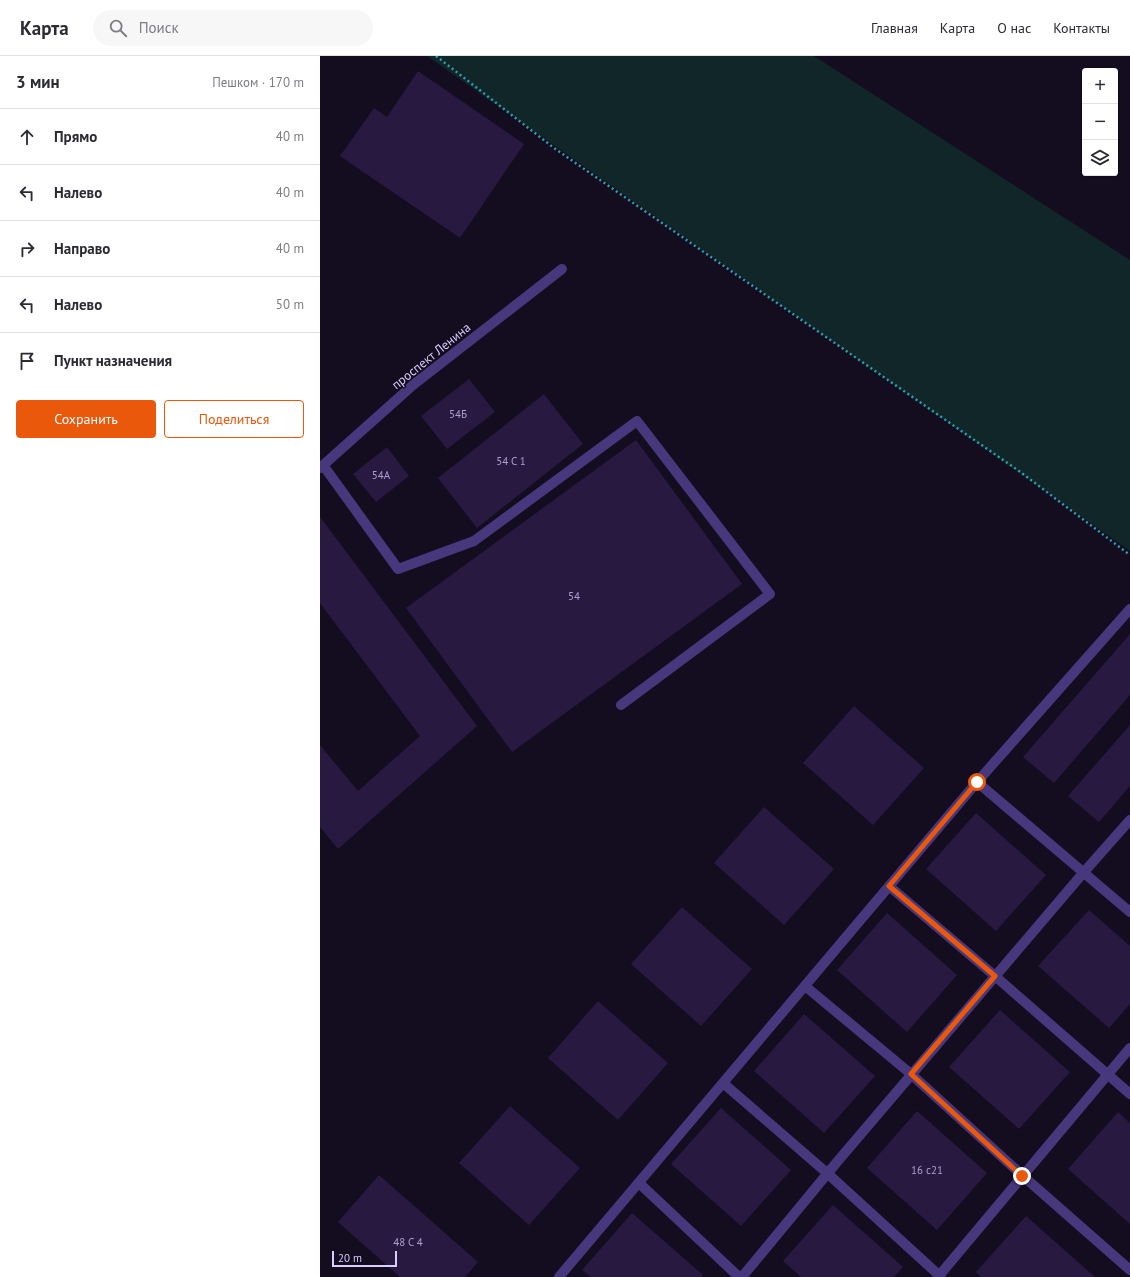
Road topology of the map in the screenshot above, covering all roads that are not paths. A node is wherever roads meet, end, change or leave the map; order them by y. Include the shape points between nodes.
1 (562, 269) dead end
2 (322, 466) edge
3 (1130, 609) edge
4 (621, 705) dead end
5 (977, 782) junction
6 (1130, 820) edge
7 (1084, 872) junction
8 (889, 886) junction
9 (1130, 912) edge
10 (995, 976) junction
11 (805, 986) junction
12 (1130, 1048) edge
13 (911, 1074) junction
14 (1108, 1075) junction
15 (723, 1083) junction
16 (1130, 1094) edge
17 (827, 1174) junction
18 (1022, 1176) junction
19 (639, 1183) junction
20 (1130, 1270) edge
21 (1130, 1273) edge
22 (939, 1276) edge
23 (559, 1277) edge
24 (740, 1277) edge
25 (1127, 1277) edge

1 - 2 street, проспект Ленина via 413,386
2 - 4 street via 398,569 474,541 637,421 770,594
3 - 5 street
5 - 7 street
5 - 8 street
6 - 7 street
7 - 9 street
7 - 10 street
8 - 10 street
8 - 11 street
10 - 13 street
10 - 14 street
11 - 13 street
11 - 15 street
12 - 14 street
13 - 17 street
13 - 18 street
14 - 16 street
14 - 18 street
15 - 17 street
15 - 19 street
17 - 22 street
17 - 24 street
18 - 20 street
18 - 22 street
19 - 23 street
19 - 24 street
21 - 25 street

